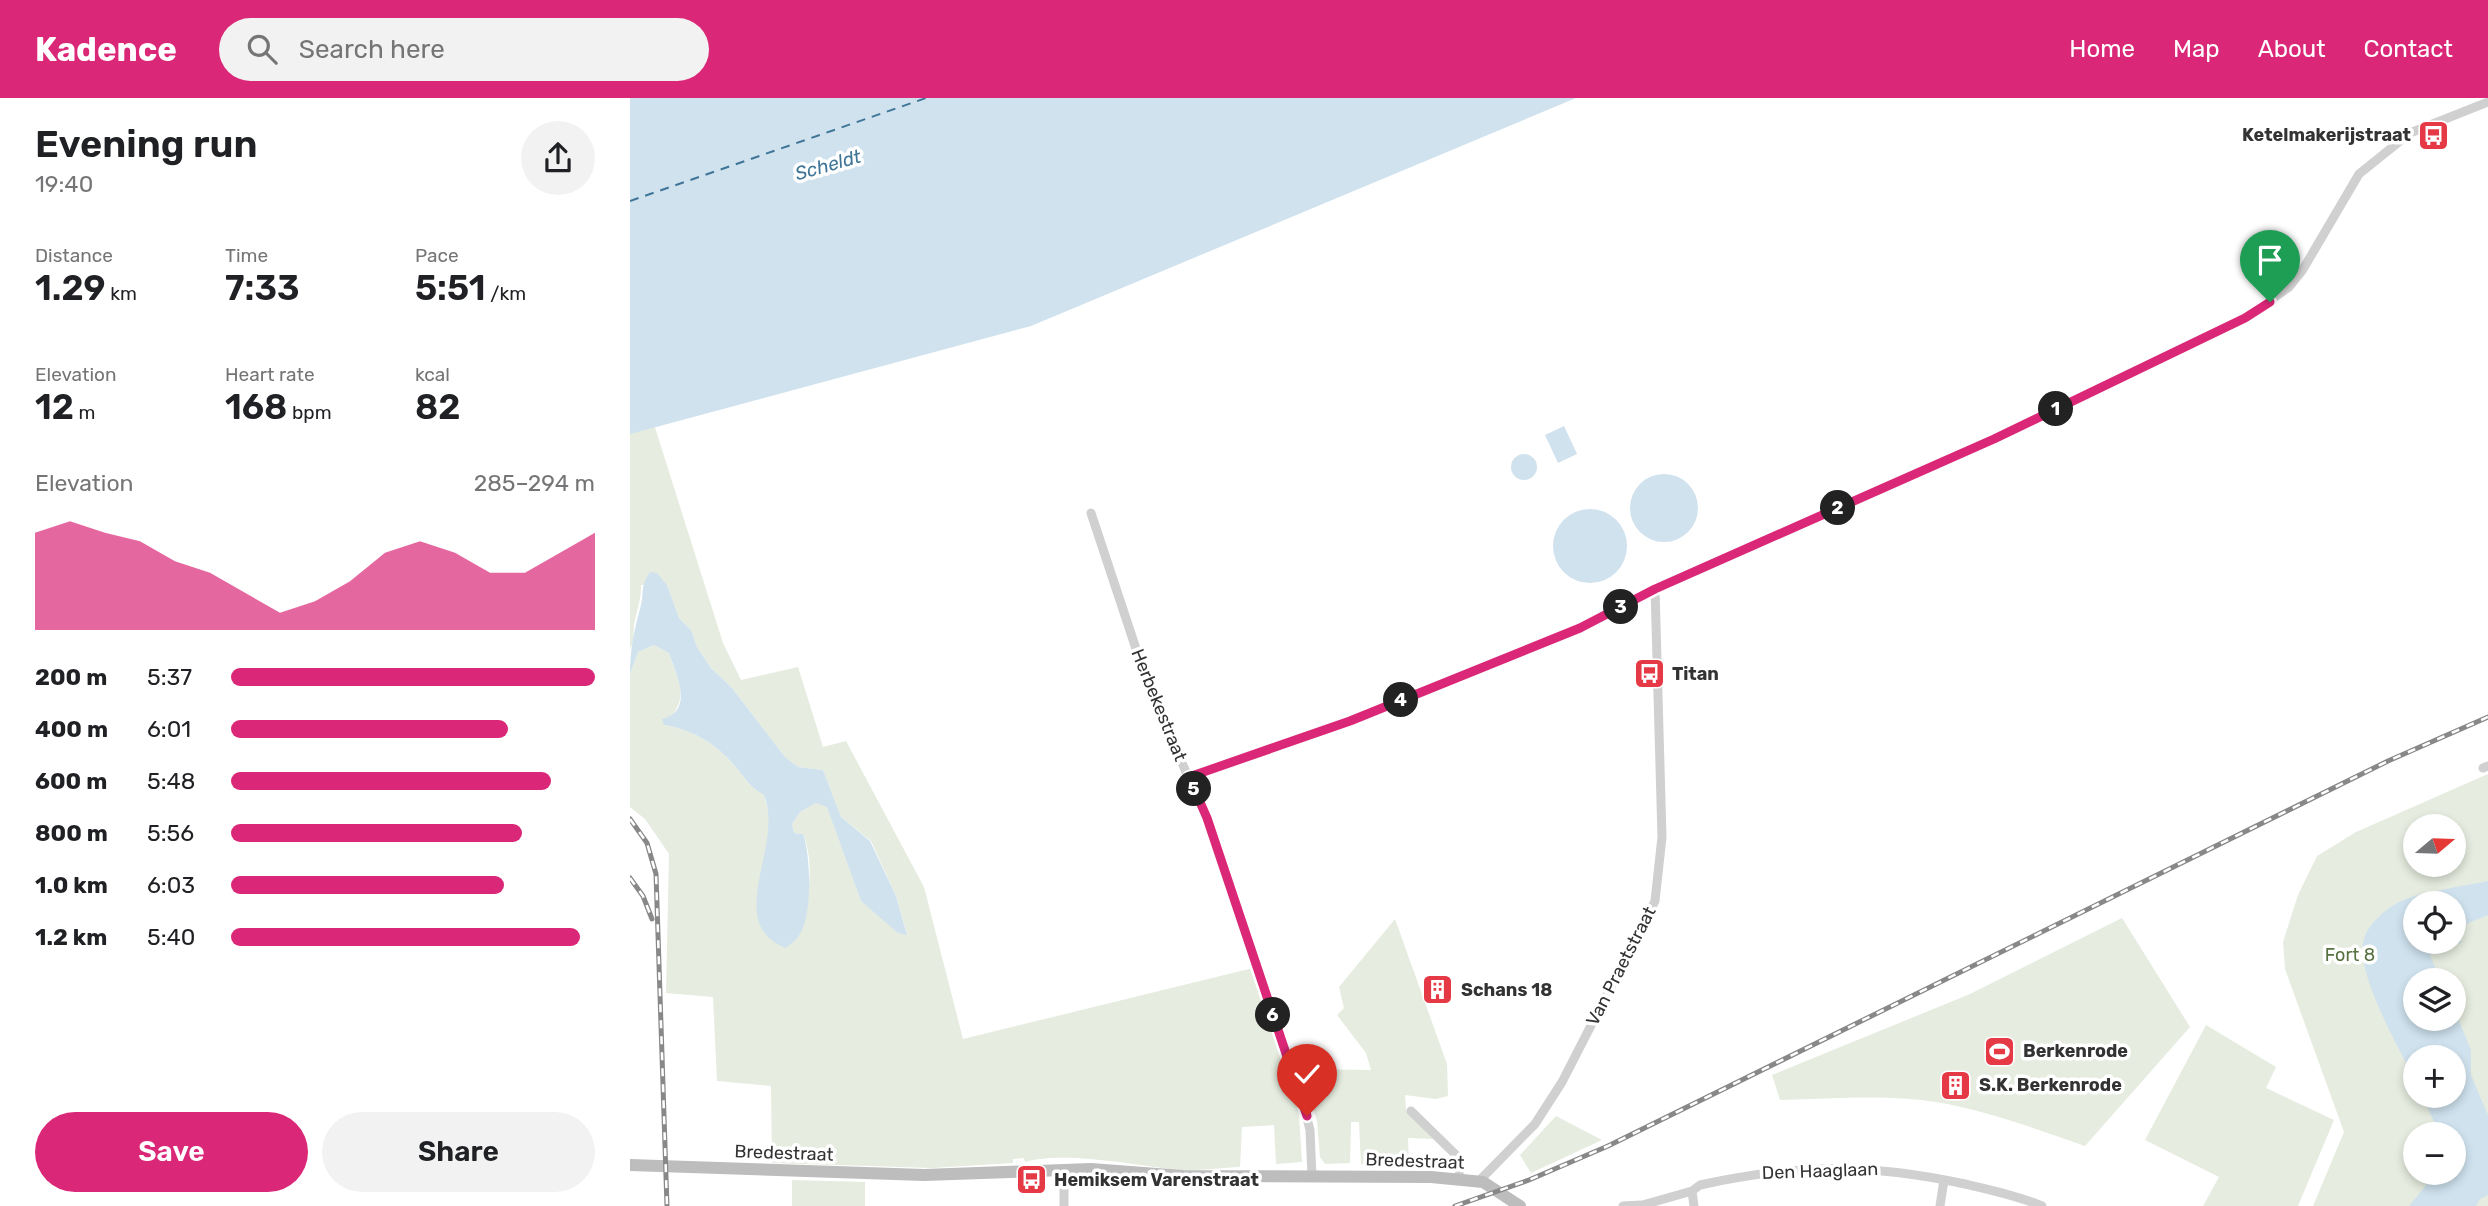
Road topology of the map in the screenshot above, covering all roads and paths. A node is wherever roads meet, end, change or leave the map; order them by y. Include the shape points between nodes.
1 (2488, 102) edge
2 (1091, 513) dead end
3 (1655, 589) junction
4 (1189, 777) junction
5 (1411, 1111) dead end
6 (630, 1165) edge
7 (936, 1175) junction
8 (1183, 1176) junction
9 (1064, 1177) junction
10 (1312, 1177) junction
11 (1459, 1178) junction
12 (1944, 1180) junction
13 (1479, 1181) junction
14 (1692, 1191) junction
15 (1640, 1205) edge
16 (1065, 1206) edge
17 (1520, 1206) edge
18 (1623, 1206) edge
19 (1694, 1206) edge
20 (1940, 1206) edge
21 (2042, 1206) edge

1 - 3 street via 2410,134 2377,158 2346,192 2289,287 2245,318 1994,439
2 - 4 street, Herbekestraat via 1152,696
3 - 4 street via 1580,628 1454,680
3 - 13 street, Van Praetstraat via 1662,837 1655,901 1562,1082 1535,1124
4 - 10 street, Herbekestraat via 1207,818 1307,1116
5 - 11 street via 1460,1160
6 - 7 main road, Bredestraat
7 - 8 main road, Bredestraat via 1091,1169
7 - 9 main road, Bredestraat
8 - 9 main road, Bredestraat
8 - 10 main road, Bredestraat
9 - 16 street
10 - 11 main road, Bredestraat
11 - 13 main road, Bredestraat
12 - 14 street, Den Haaglaan via 1890,1170 1834,1167 1762,1171 1700,1185
12 - 20 street
12 - 21 street, Den Haaglaan
13 - 17 main road
14 - 15 street, Den Haaglaan
14 - 19 street
15 - 18 street, Den Haaglaan

